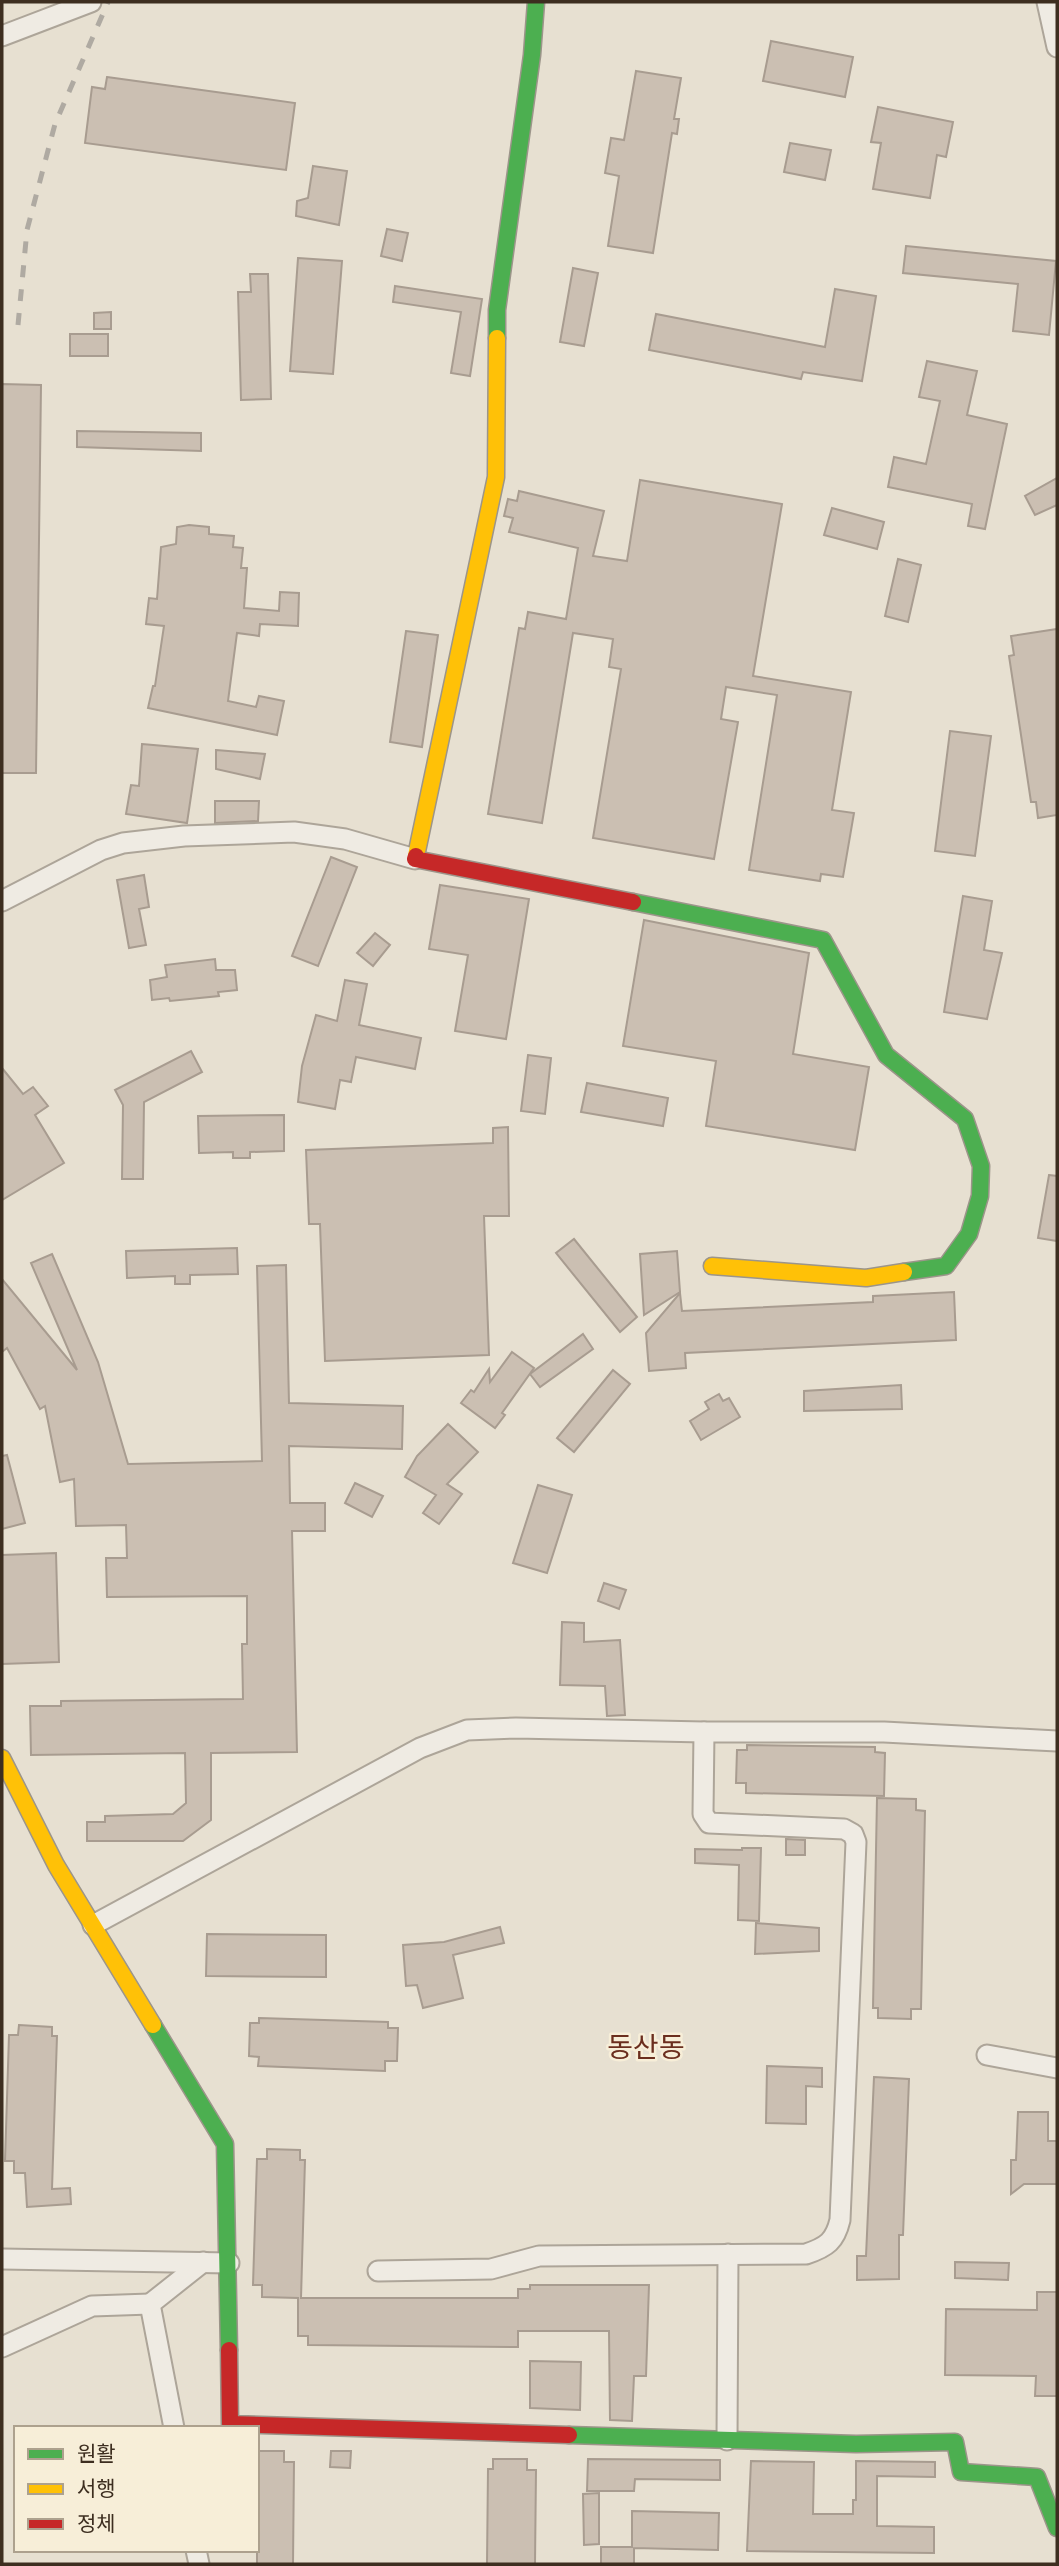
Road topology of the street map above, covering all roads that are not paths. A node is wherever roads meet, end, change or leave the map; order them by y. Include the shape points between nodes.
1 (91, 2) edge
2 (536, 2) edge
3 (1047, 2) edge
4 (58, 9) edge
5 (2, 36) edge
6 (1057, 47) edge
7 (415, 859) junction
8 (2, 901) edge
9 (712, 1266) dead end
10 (704, 1732) junction
11 (1057, 1741) edge
12 (2, 1758) edge
13 (93, 1925) junction
14 (987, 2055) dead end
15 (1057, 2068) edge
16 (728, 2255) junction
17 (2, 2259) edge
18 (203, 2262) junction
19 (229, 2263) junction
20 (378, 2271) dead end
21 (150, 2304) junction
22 (2, 2347) edge
23 (174, 2426) edge
24 (230, 2426) edge
25 (259, 2427) edge
26 (727, 2440) junction
27 (1057, 2528) edge

1 - 4 street
2 - 7 street via 497,310 496,477
3 - 6 street
4 - 5 street
7 - 8 street via 345,839 294,832 184,836 100,850
7 - 9 street via 823,940 886,1055 965,1119 981,1166 979,1196 969,1234 946,1266 866,1278
10 - 11 street via 884,1732
10 - 13 street via 467,1730 420,1748
10 - 16 street via 703,1814 709,1823 844,1829 856,1842 836,2236 825,2248 806,2255
12 - 13 street via 56,1865
13 - 19 street via 225,2144
14 - 15 street
16 - 20 street via 538,2256 491,2269
16 - 26 street
17 - 18 street
18 - 19 street
18 - 21 street
19 - 24 street
21 - 22 street via 92,2306
21 - 23 street
25 - 26 street
26 - 27 street via 955,2442 961,2472 1037,2477

